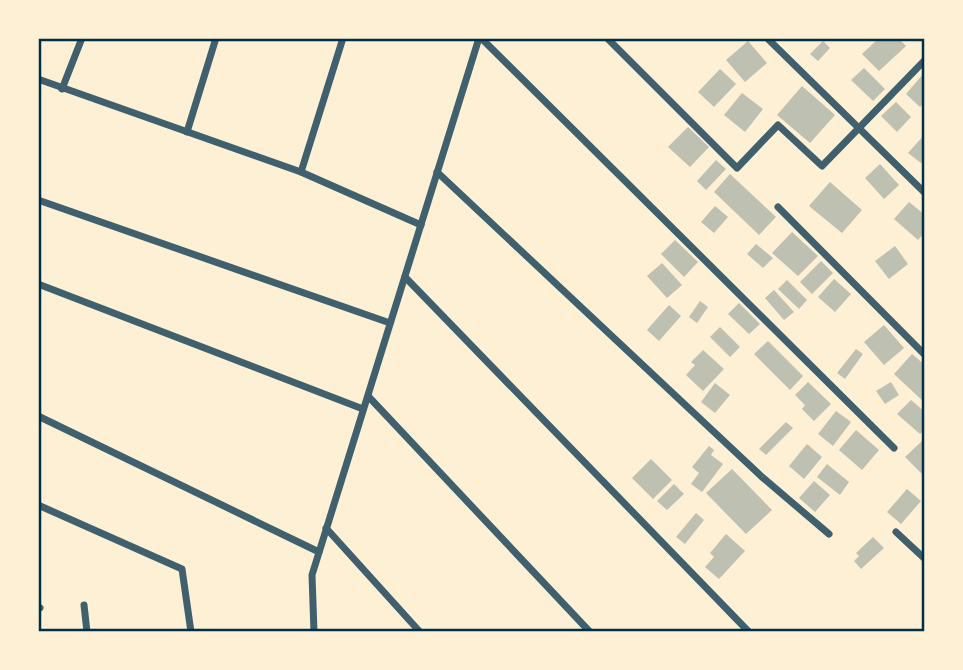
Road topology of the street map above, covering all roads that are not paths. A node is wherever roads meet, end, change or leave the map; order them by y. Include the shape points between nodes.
1 (82, 38) edge
2 (216, 38) edge
3 (343, 38) edge
4 (480, 38) edge
5 (607, 38) edge
6 (767, 38) edge
7 (925, 60) edge
8 (38, 79) edge
9 (62, 89) junction
10 (858, 127) junction
11 (187, 132) junction
12 (301, 172) junction
13 (437, 172) junction
14 (925, 193) edge
15 (38, 200) edge
16 (778, 207) dead end
17 (421, 225) junction
18 (405, 277) junction
19 (38, 284) edge
20 (390, 323) junction
21 (925, 355) edge
22 (368, 396) junction
23 (363, 409) junction
24 (38, 416) edge
25 (894, 449) dead end
26 (38, 505) edge
27 (326, 527) junction
28 (897, 532) dead end
29 (829, 534) dead end
30 (319, 552) junction
31 (925, 559) edge
32 (85, 605) dead end
33 (87, 632) edge
34 (191, 632) edge
35 (314, 632) edge
36 (420, 632) edge
37 (590, 632) edge
38 (749, 632) edge

1 - 9 street
2 - 11 street
3 - 12 street
4 - 13 street
4 - 25 street
5 - 10 street via 737,168 778,125 822,166
6 - 10 street
7 - 10 street
8 - 9 street
9 - 11 street
10 - 14 street
11 - 12 street
12 - 17 street
13 - 17 street
13 - 29 street via 762,477
15 - 20 street
16 - 21 street
17 - 18 street
18 - 20 street
18 - 38 street
19 - 23 street
20 - 22 street
22 - 23 street
22 - 37 street
23 - 27 street
24 - 30 street
26 - 34 street via 182,569
27 - 30 street
27 - 36 street
28 - 31 street
30 - 35 street via 312,575
32 - 33 street

